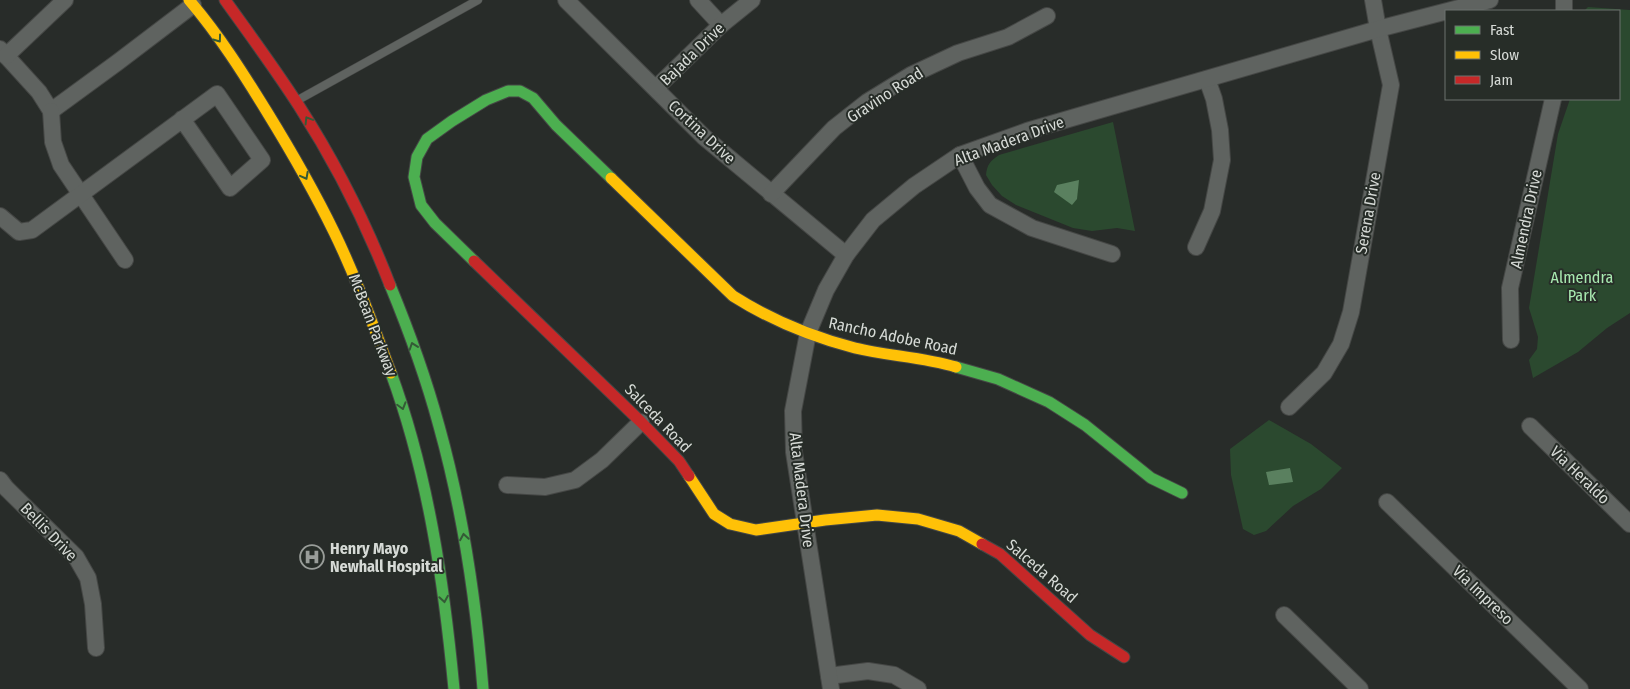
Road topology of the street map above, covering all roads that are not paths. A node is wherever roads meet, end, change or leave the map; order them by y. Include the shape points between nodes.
1 (65, 0) edge
2 (225, 0) edge
3 (478, 0) edge
4 (566, 0) edge
5 (698, 0) edge
6 (752, 0) edge
7 (1373, 0) edge
8 (1490, 0) edge
9 (191, 2) edge
10 (1451, 10) edge
11 (1445, 12) edge
12 (1047, 16) dead end
13 (721, 25) junction
14 (1378, 29) junction
15 (3, 52) edge
16 (1208, 79) junction
17 (656, 88) junction
18 (1553, 100) edge
19 (297, 101) junction
20 (51, 111) junction
21 (182, 119) junction
22 (452, 121) joint
23 (960, 155) junction
24 (80, 194) junction
25 (771, 194) junction
26 (0, 216) edge
27 (1196, 247) dead end
28 (1112, 254) dead end
29 (846, 255) junction
30 (125, 260) dead end
31 (808, 333) junction
32 (1511, 340) dead end
33 (1289, 407) dead end
34 (641, 422) junction
35 (1530, 426) dead end
36 (0, 480) edge
37 (507, 485) dead end
38 (1182, 493) dead end
39 (1386, 502) dead end
40 (805, 523) junction
41 (1630, 524) edge
42 (1284, 615) dead end
43 (96, 648) dead end
44 (1124, 657) dead end
45 (830, 683) edge
46 (454, 689) edge
47 (483, 689) edge
48 (918, 689) edge
49 (1360, 689) edge
50 (1580, 689) edge

1 - 15 street
2 - 19 street, McBean Parkway
3 - 19 lane
4 - 17 street, Cortina Drive
5 - 13 street
6 - 13 street, Bajada Drive
7 - 14 street, Serena Drive
8 - 10 street, Alta Madera Drive
9 - 20 street
9 -> 46 street, McBean Parkway via 232,58 300,167 336,236 378,336 396,386 426,499 445,605
11 - 14 street, Alta Madera Drive
12 - 25 street, Gravino Road via 1008,37 958,53 911,75 867,102 834,128
13 - 17 street, Bajada Drive
14 - 16 street, Alta Madera Drive
14 - 33 street, Serena Drive via 1392,85 1351,312 1341,344 1324,374
15 - 20 street
16 - 23 street, Alta Madera Drive via 1027,131
16 - 27 street via 1220,130 1222,160 1212,211
17 - 25 street, Cortina Drive via 704,136
18 - 32 street, Almendra Drive via 1510,288
47 -> 19 street, McBean Parkway via 479,637 462,525 431,399 379,258 352,200
20 - 24 street via 53,142 61,165
21 - 21 street via 217,94 262,160 230,188
21 - 24 street
22 - 31 street, Rancho Adobe Road via 508,91 520,91 533,98 556,125 733,296 753,309
22 - 34 street, Salceda Road via 427,139 417,157 414,177 421,205 435,223
23 - 28 street via 990,205 1032,228
23 - 29 street, Alta Madera Drive via 914,186 873,220
24 - 26 street via 32,230 19,232
24 - 30 street
25 - 29 street, Cortina Drive
29 - 31 street, Alta Madera Drive via 826,290
31 - 38 street, Rancho Adobe Road via 856,348 934,360 998,379 1049,402 1085,425 1152,478
31 - 40 street, Alta Madera Drive via 793,411 794,452
34 - 37 street via 602,460 575,480 545,488
34 - 40 street, Salceda Road via 679,461 714,514 730,524 756,530
35 - 41 street, Via Heraldo
36 - 43 street, Bellis Drive via 76,557 88,578
39 - 50 street, Via Impreso
40 - 44 street, Salceda Road via 877,515 918,520 960,531 1000,554 1090,636
40 - 45 street, Alta Madera Drive
42 - 49 street
45 - 48 street via 868,672 894,675

